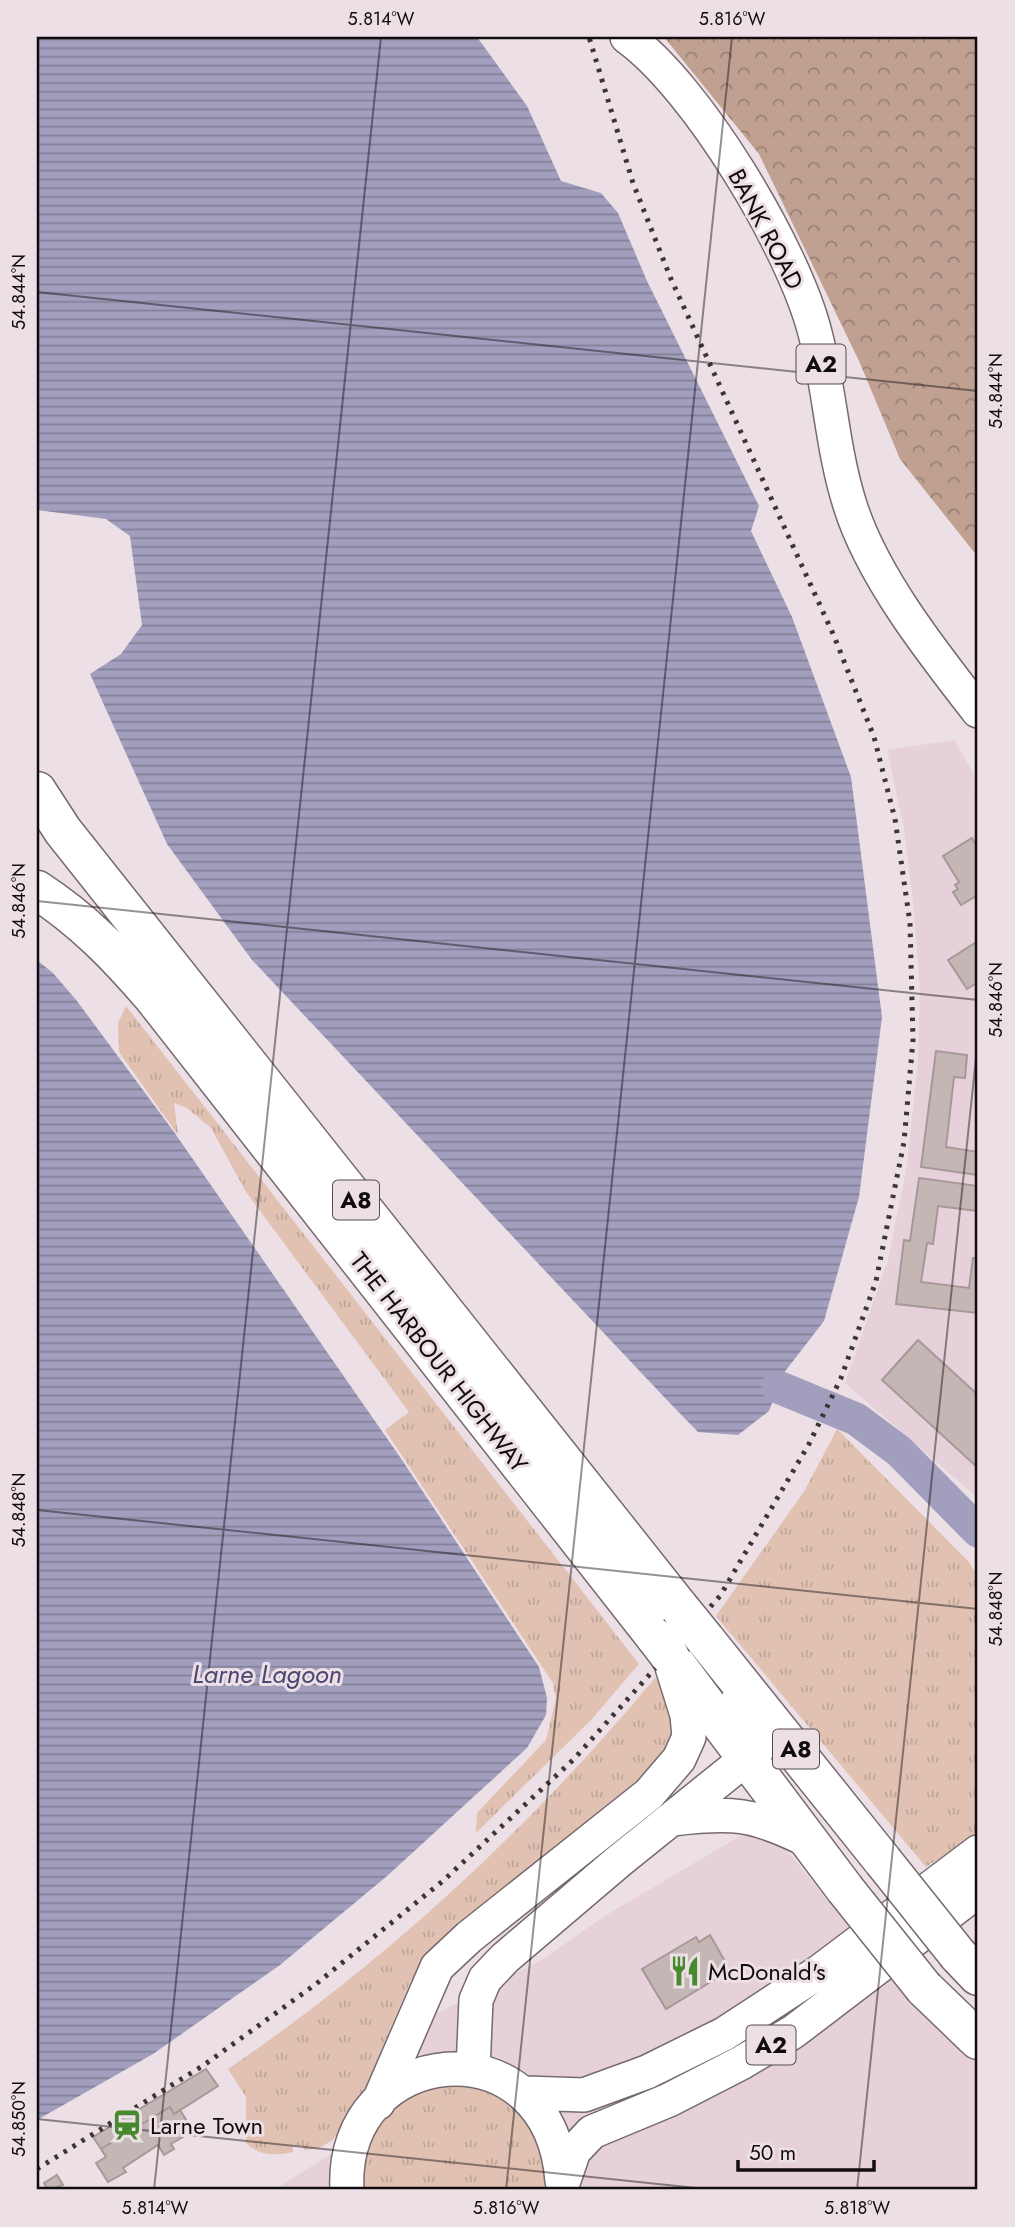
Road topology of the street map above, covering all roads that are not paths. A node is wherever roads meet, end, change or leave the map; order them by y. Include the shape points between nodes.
1 (627, 37) edge
2 (978, 711) edge
3 (37, 792) edge
4 (37, 890) edge
5 (679, 1634) junction
6 (749, 1758) junction
7 (672, 1819) junction
8 (807, 1840) junction
9 (978, 1852) edge
10 (978, 1891) edge
11 (968, 1965) edge
12 (978, 2040) edge
13 (472, 2070) junction
14 (525, 2093) junction
15 (378, 2103) junction
16 (562, 2187) edge
17 (347, 2190) edge

1 - 2 main road, BANK ROAD / A2 via 673,78 698,113 794,271 815,332 844,481 863,539 936,657
3 - 5 highway, A8 via 610,1520
4 - 5 highway, THE HARBOUR HIGHWAY / A8 via 106,942
5 - 6 highway, A8
5 - 11 highway, A8, bridge via 883,1861
5 - 15 main road via 689,1737 679,1759 649,1794 437,1967
6 - 7 main road
6 - 8 highway, A8
7 - 8 main road via 740,1815 769,1821
7 - 13 main road via 485,1979 476,2000
8 - 12 highway, A8, bridge via 924,1988
9 - 14 main road, A2 via 819,1972 724,2034 647,2072 584,2095
10 - 16 main road, A2 via 793,2032 669,2099 592,2132 574,2151
13 - 14 main road, A2
13 - 15 main road, A2 via 421,2073
14 - 16 main road, A2 via 551,2128 560,2154
15 - 17 main road, A2 via 361,2120 351,2143

